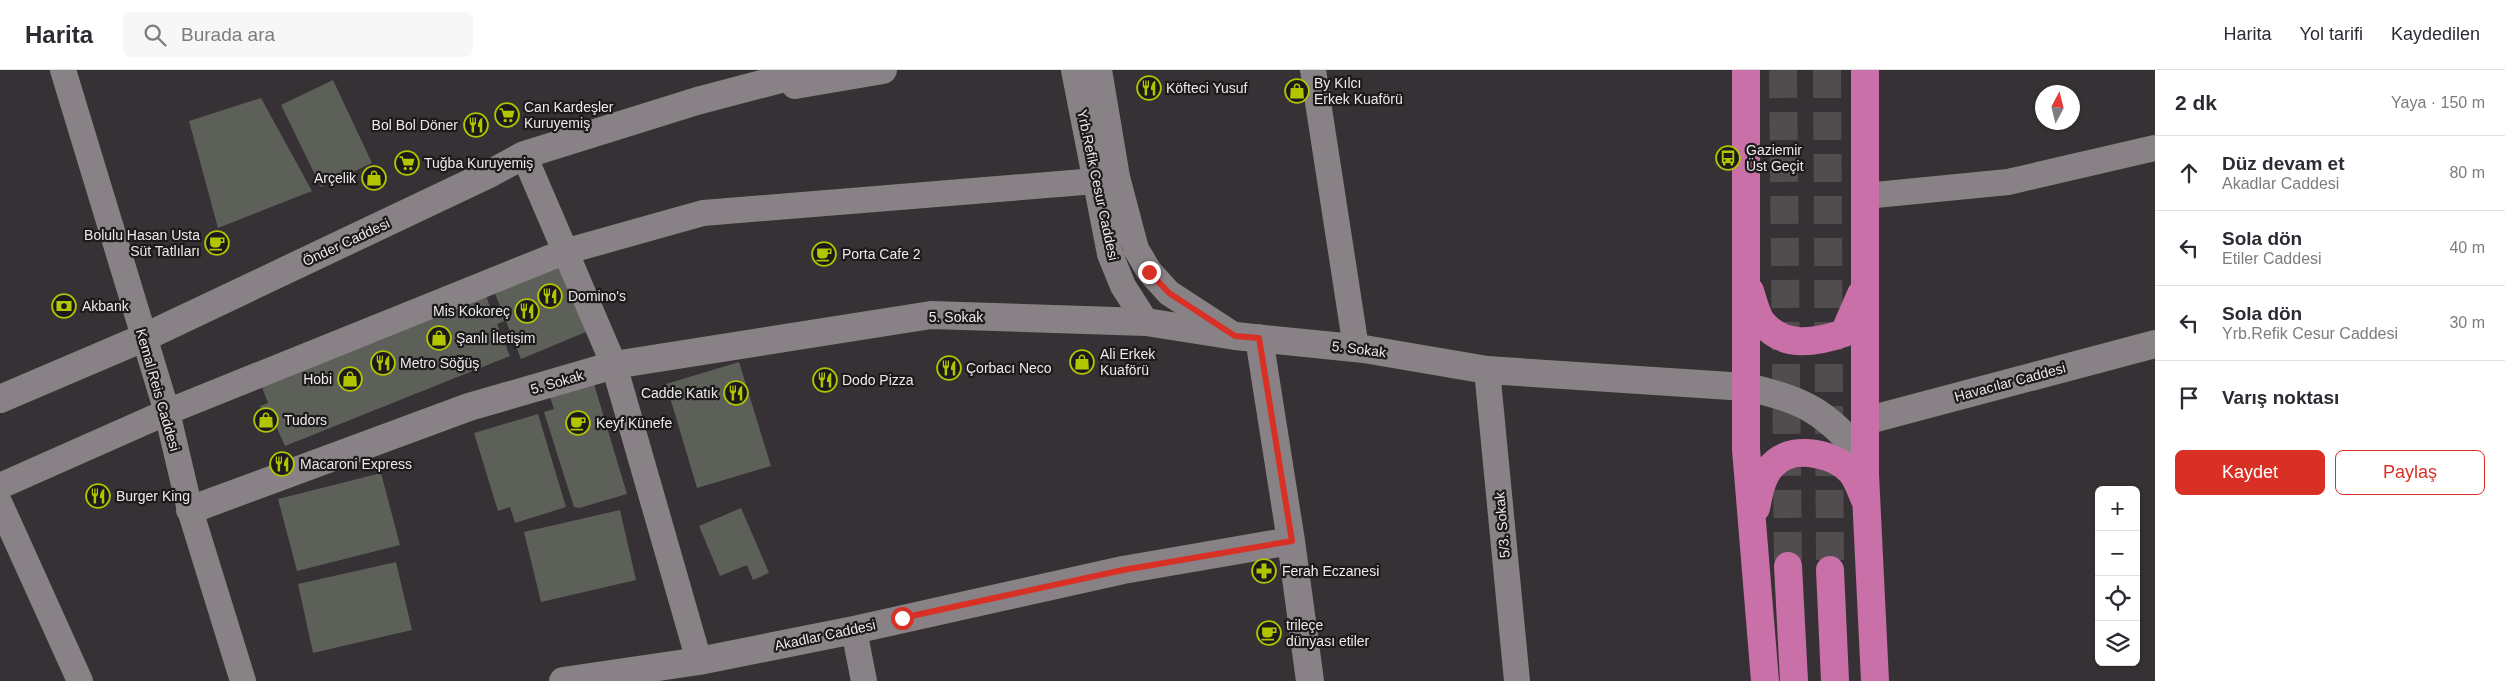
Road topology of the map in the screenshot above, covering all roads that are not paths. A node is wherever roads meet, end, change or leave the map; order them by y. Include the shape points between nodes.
1 (63, 70) edge
2 (814, 70) edge
3 (882, 70) edge
4 (1074, 70) edge
5 (1099, 70) edge
6 (1313, 70) edge
7 (1746, 70) edge
8 (1864, 70) edge
9 (697, 101) junction
10 (2155, 148) edge
11 (524, 155) junction
12 (1096, 182) junction
13 (1865, 196) junction
14 (564, 252) junction
15 (1746, 281) junction
16 (1865, 286) junction
17 (1146, 322) junction
18 (1247, 337) junction
19 (143, 338) junction
20 (2155, 344) edge
21 (1356, 348) junction
22 (614, 365) junction
23 (1487, 370) junction
24 (1746, 387) junction
25 (0, 399) edge
26 (167, 412) junction
27 (1865, 421) junction
28 (1865, 458) junction
29 (0, 486) edge
30 (1866, 503) junction
31 (0, 504) edge
32 (190, 510) junction
33 (1753, 526) junction
34 (1292, 541) junction
35 (1788, 566) tunnel mouth
36 (1830, 570) tunnel mouth
37 (854, 630) junction
38 (699, 661) junction
39 (80, 681) edge
40 (243, 681) edge
41 (563, 681) edge
42 (864, 681) edge
43 (1310, 681) edge
44 (1517, 681) edge
45 (1765, 681) edge
46 (1794, 681) edge
47 (1835, 681) edge
48 (1875, 681) edge

1 - 19 street, Kemal Reis Caddesi
2 - 9 street, Önder Caddesi
3 - 9 street, Önder Caddesi
4 - 12 street, Yrb.Refik Cesur Caddesi
5 - 18 street, Yrb.Refik Cesur Caddesi via 1117,177 1136,249 1149,272 1169,293
6 - 21 street
7 - 15 highway
8 - 13 highway
9 - 11 street, Önder Caddesi
10 - 13 street via 2008,182
11 - 14 street
11 - 19 street, Önder Caddesi
12 - 14 street via 704,212
12 - 17 street, Yrb.Refik Cesur Caddesi via 1110,254 1123,286
13 - 16 highway
14 - 22 street
14 - 26 street
15 - 16 highway via 1761,320 1778,335 1797,342 1818,342 1844,333
15 - 24 highway
16 - 27 highway
17 - 18 street, 5. Sokak
17 - 22 street, 5. Sokak via 931,316
18 - 21 street, 5. Sokak
18 - 34 street
19 - 25 street, Önder Caddesi
19 - 26 street, Kemal Reis Caddesi
20 - 27 street, Havacılar Caddesi
21 - 23 street, 5. Sokak
22 - 32 street, 5. Sokak via 469,407
22 - 38 street
23 - 24 street, 5. Sokak
23 - 44 street, 5/3. Sokak
24 - 28 street, 5. Sokak via 1774,393 1819,412 1843,432
24 - 33 highway via 1746,449
26 - 29 street
26 - 32 street, Kemal Reis Caddesi
27 - 28 highway
28 - 30 highway
30 - 33 highway via 1852,473 1839,460 1796,454 1776,462 1760,484
30 - 48 highway
31 - 39 street
32 - 40 street, Kemal Reis Caddesi
33 - 45 highway
34 - 37 street, Akadlar Caddesi via 1123,570
34 - 43 street
35 - 46 highway
36 - 47 highway
37 - 38 street, Akadlar Caddesi
37 - 42 street
38 - 41 street, Akadlar Caddesi

